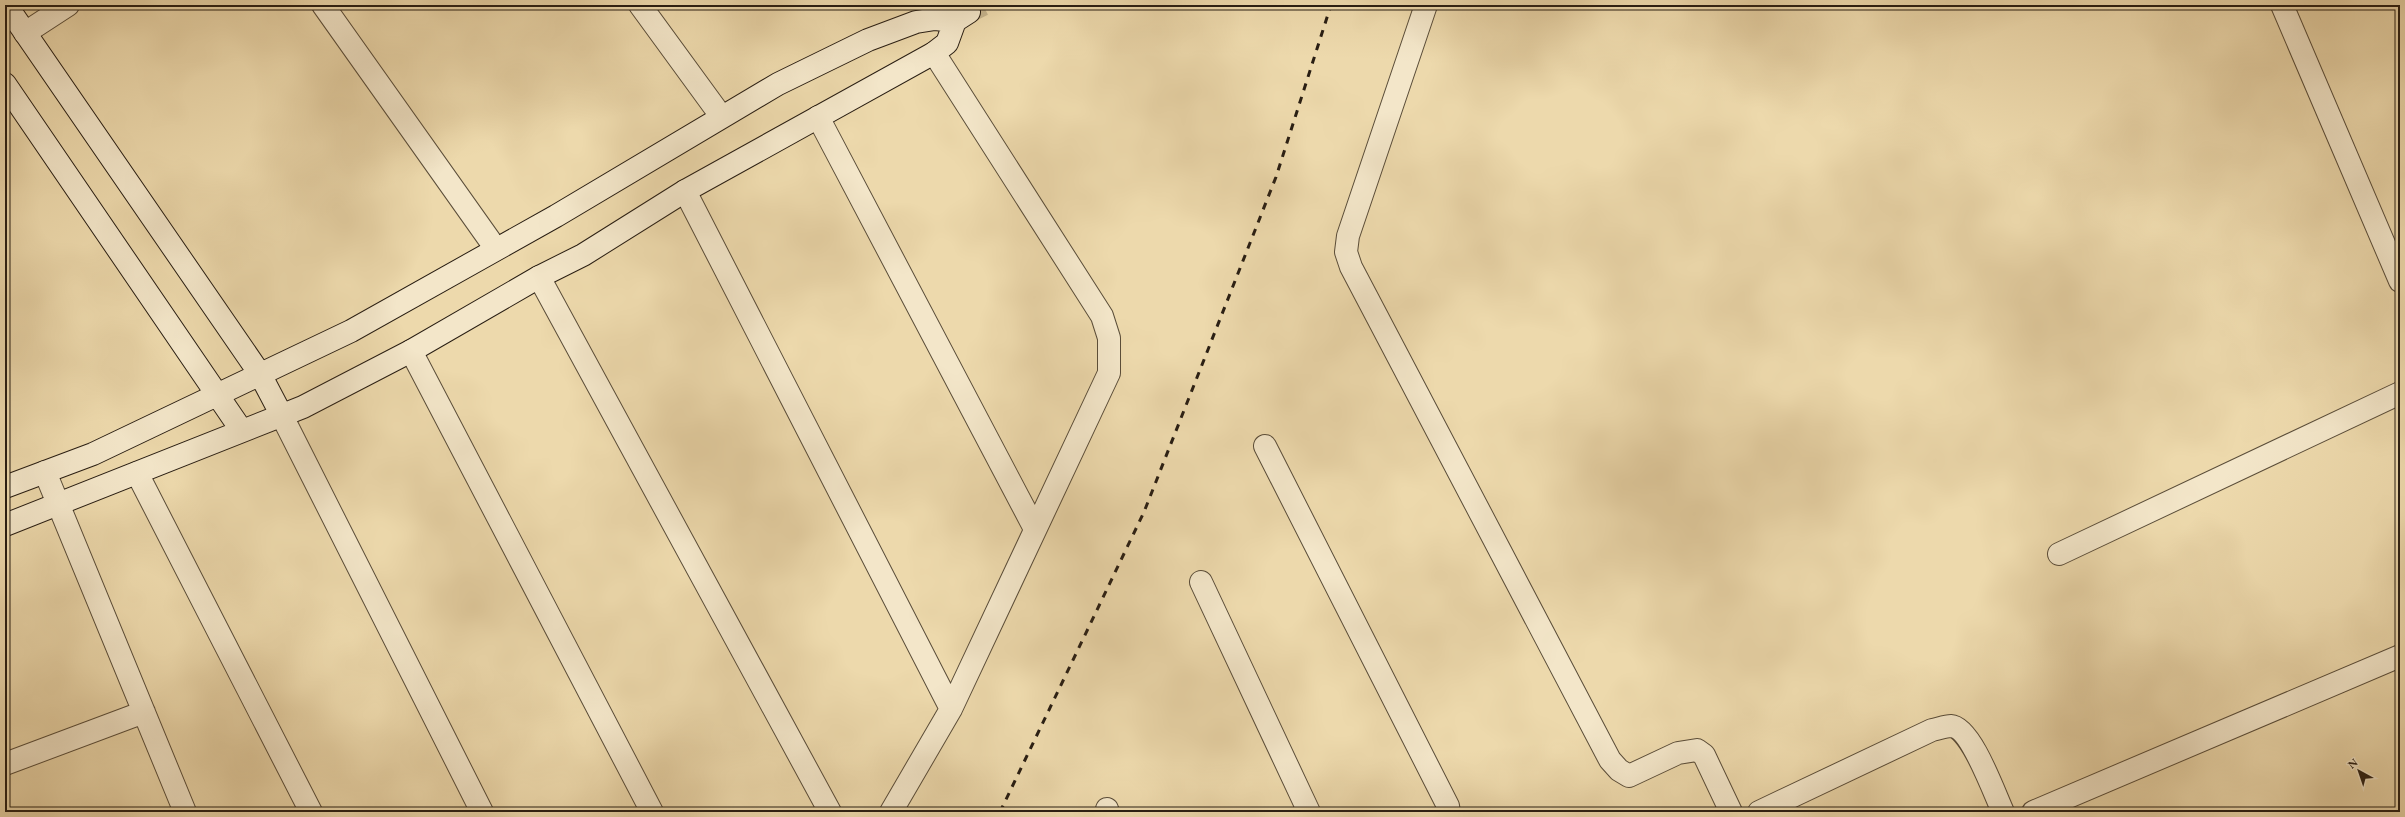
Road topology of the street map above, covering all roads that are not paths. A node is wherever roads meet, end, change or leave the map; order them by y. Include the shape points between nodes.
1 (6, 5) edge
2 (68, 5) edge
3 (323, 5) edge
4 (640, 5) edge
5 (1426, 5) edge
6 (2282, 5) edge
7 (947, 14) edge
8 (25, 33) junction
9 (934, 53) junction
10 (5, 84) edge
11 (721, 116) junction
12 (818, 117) junction
13 (685, 191) junction
14 (496, 249) junction
15 (539, 277) junction
16 (2400, 281) edge
17 (411, 351) junction
18 (260, 374) junction
19 (2400, 393) edge
20 (217, 394) junction
21 (281, 414) junction
22 (242, 431) junction
23 (1266, 446) dead end
24 (45, 472) junction
25 (137, 472) junction
26 (5, 487) edge
27 (57, 505) junction
28 (5, 525) edge
29 (1035, 529) junction
30 (2059, 554) dead end
31 (1200, 582) dead end
32 (2400, 656) edge
33 (951, 709) junction
34 (144, 712) junction
35 (5, 764) edge
36 (186, 812) edge
37 (311, 812) edge
38 (482, 812) edge
39 (652, 812) edge
40 (830, 812) edge
41 (891, 812) edge
42 (1308, 812) edge
43 (1449, 812) edge
44 (1731, 812) edge
45 (1759, 812) edge
46 (2002, 812) edge
47 (2033, 812) edge

1 - 8 street
2 - 8 street
3 - 14 street
4 - 11 street
5 - 44 street via 1348,236 1346,252 1351,267 1610,760 1629,776 1678,753 1697,750 1704,755
6 - 16 street
7 - 9 street via 947,43
7 - 11 street via 916,22 868,40 778,84
8 - 18 street
9 - 12 street
9 - 29 street via 1102,316 1109,338 1109,373
10 - 20 street
11 - 14 street via 556,216
12 - 13 street
12 - 29 street
13 - 15 street via 583,255
13 - 33 street
14 - 18 street via 351,330
15 - 17 street
15 - 40 street
17 - 21 street via 303,407
17 - 39 street
18 - 20 street
18 - 21 street
19 - 30 street
20 - 22 street
20 - 24 street via 93,454
21 - 22 street
21 - 38 street
22 - 25 street
23 - 43 street
24 - 26 street
24 - 27 street
25 - 27 street
25 - 37 street
27 - 28 street
27 - 34 street
29 - 33 street
31 - 42 street
32 - 47 street
33 - 41 street
34 - 35 street
34 - 36 street
45 - 46 street via 1932,730 1952,726 1964,732

